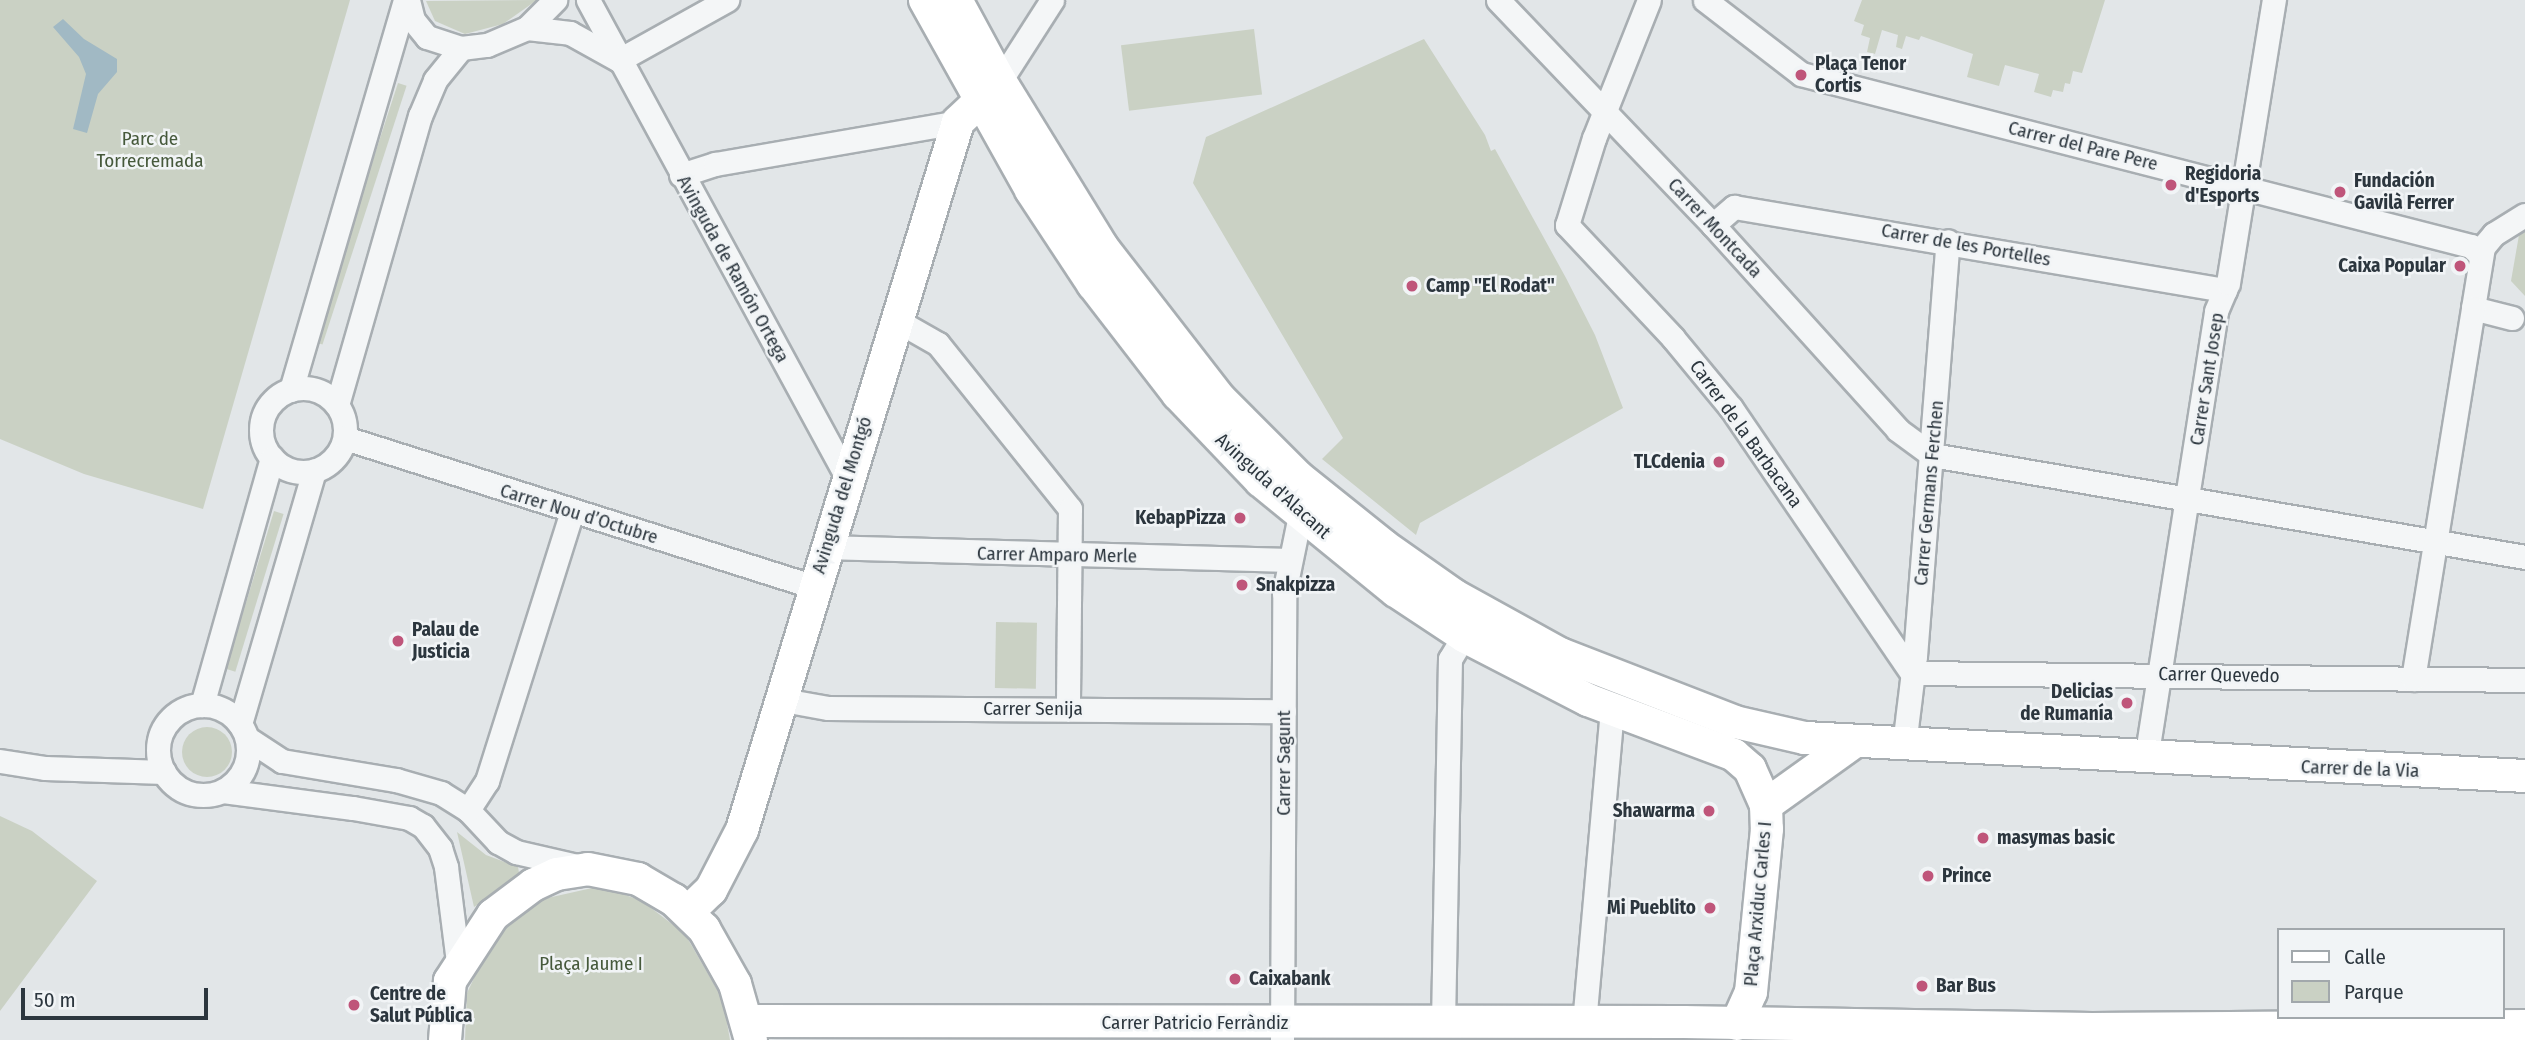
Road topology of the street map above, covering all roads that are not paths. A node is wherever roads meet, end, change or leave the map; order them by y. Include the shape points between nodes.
1 (406, 0) edge
2 (555, 0) edge
3 (588, 0) edge
4 (727, 0) edge
5 (925, 0) edge
6 (956, 0) edge
7 (1052, 0) edge
8 (1498, 0) edge
9 (1649, 0) edge
10 (1705, 0) edge
11 (2274, 0) edge
12 (527, 27) junction
13 (461, 48) junction
14 (619, 61) junction
15 (991, 91) junction
16 (1607, 113) junction
17 (958, 122) junction
18 (681, 175) junction
19 (2245, 187) junction
20 (2525, 215) edge
21 (1713, 225) junction
22 (1948, 241) junction
23 (2480, 255) junction
24 (2225, 290) junction
25 (2473, 308) junction
26 (2512, 318) dead end
27 (896, 320) junction
28 (291, 390) junction
29 (337, 405) junction
30 (345, 438) junction
31 (1932, 455) junction
32 (272, 458) junction
33 (314, 471) junction
34 (847, 477) junction
35 (2188, 498) junction
36 (1309, 505) junction
37 (572, 512) junction
38 (2434, 541) junction
39 (826, 547) junction
40 (1070, 554) junction
41 (2525, 557) edge
42 (1289, 560) junction
43 (814, 587) junction
44 (1464, 636) junction
45 (1912, 673) junction
46 (2159, 673) junction
47 (2413, 679) junction
48 (2525, 680) edge
49 (783, 700) junction
50 (202, 705) junction
51 (1068, 709) junction
52 (1612, 710) junction
53 (1284, 711) junction
54 (243, 731) junction
55 (1854, 742) junction
56 (1904, 745) junction
57 (2146, 759) junction
58 (0, 761) edge
59 (164, 772) junction
60 (2525, 776) edge
61 (223, 791) junction
62 (1766, 805) junction
63 (468, 810) junction
64 (588, 869) junction
65 (688, 912) junction
66 (458, 962) junction
67 (1443, 1023) junction
68 (1584, 1023) junction
69 (2525, 1026) edge
70 (749, 1030) edge
71 (1282, 1031) edge
72 (1736, 1032) edge
73 (2092, 1035) edge
74 (445, 1040) edge

1 - 13 street via 413,20 428,37
1 - 28 street
2 - 12 street
3 - 14 street, Avinguda de Ramón Ortega
4 - 14 street
5 - 15 main road, Avinguda d'Alacant
6 - 15 main road, Avinguda d'Alacant
7 - 15 street
8 - 16 street, Carrer Montcada
9 - 16 street
10 - 19 street, Carrer del Pare Pere via 1801,74
11 - 19 street, Carrer Sant Josep
12 - 13 street via 486,45
12 - 14 street via 569,33
13 - 29 street via 433,83 420,116
14 - 18 street, Avinguda de Ramón Ortega
15 - 17 main road
15 - 36 main road, Avinguda d'Alacant via 1163,330
16 - 21 street, Carrer Montcada
16 - 45 street, Carrer de la Barbacana via 1569,210 1571,232 1606,262 1731,408
17 - 18 street via 715,164
17 - 27 main road, Avinguda del Montgó
18 - 34 street, Avinguda de Ramón Ortega
19 - 23 street, Carrer del Pare Pere via 2471,246
19 - 24 street, Carrer Sant Josep
20 - 23 street via 2494,234
21 - 22 street, Carrer de les Portelles via 1734,207
21 - 31 street, Carrer Montcada via 1898,430
22 - 24 street, Carrer de les Portelles
22 - 31 street, Carrer Germans Ferchen
23 - 25 street
24 - 35 street, Carrer Sant Josep via 2216,311
25 - 26 street
25 - 38 street
27 - 34 main road, Avinguda del Montgó
27 - 40 street via 938,344 1070,509
28 - 29 street via 311,389
28 - 32 street via 265,414 262,436
29 - 30 street
30 - 33 street via 333,460
30 - 37 street, Carrer Nou d’Octubre
31 - 35 street
31 - 45 street, Carrer Germans Ferchen
32 - 33 street via 296,472
32 - 50 street
33 - 54 street
34 - 39 main road, Avinguda del Montgó
35 - 38 street
35 - 46 street, Carrer Sant Josep
36 - 42 street, Carrer Sagunt
36 - 44 main road, Avinguda d'Alacant via 1396,591
36 - 55 main road, Avinguda d'Alacant via 1455,596 1560,654 1735,722 1805,738
37 - 43 street, Carrer Nou d’Octubre
37 - 63 street via 487,780
38 - 41 street
38 - 47 street
39 - 40 street, Carrer Amparo Merle via 838,551
39 - 43 main road, Avinguda del Montgó
40 - 42 street, Carrer Amparo Merle
40 - 51 street
42 - 53 street, Carrer Sagunt via 1284,593
43 - 49 main road, Avinguda del Montgó
44 - 52 main road, Avinguda d'Alacant
44 - 67 street via 1450,659
45 - 46 street, Carrer Quevedo
45 - 56 street, Carrer Germans Ferchen
46 - 47 street, Carrer Quevedo
46 - 57 street, Carrer Sant Josep
47 - 48 street, Carrer Quevedo
49 - 51 street, Carrer Senija via 828,708
49 - 65 main road, Avinguda del Montgó via 737,842 711,890
50 - 54 street via 230,714
50 - 59 street via 168,722 158,747
51 - 53 street, Carrer Senija
52 - 62 main road, Avinguda d'Alacant via 1734,755 1759,782
52 - 68 street
53 - 71 street, Carrer Sagunt
54 - 61 street via 244,769
54 - 63 street via 282,761 419,785
55 - 56 main road
55 - 62 main road, Plaça Arxiduc Carles I
56 - 57 main road
57 - 60 main road, Carrer de la Via
58 - 59 street via 45,768
59 - 61 street via 190,793
61 - 66 street via 354,808 409,818 423,826 440,848 446,867
62 - 72 main road, Plaça Arxiduc Carles I via 1751,992
63 - 64 street via 498,842 516,852
64 - 65 main road via 638,879
64 - 66 main road via 557,874 513,898 493,915
65 - 70 main road via 727,966
66 - 74 main road via 445,1001
67 - 68 main road, Carrer Patricio Ferràndiz
67 - 71 main road, Carrer Patricio Ferràndiz
68 - 72 main road, Carrer Patricio Ferràndiz
69 - 73 main road, Carrer Patricio Ferràndiz
70 - 71 main road, Carrer Patricio Ferràndiz
72 - 73 main road, Carrer Patricio Ferràndiz

